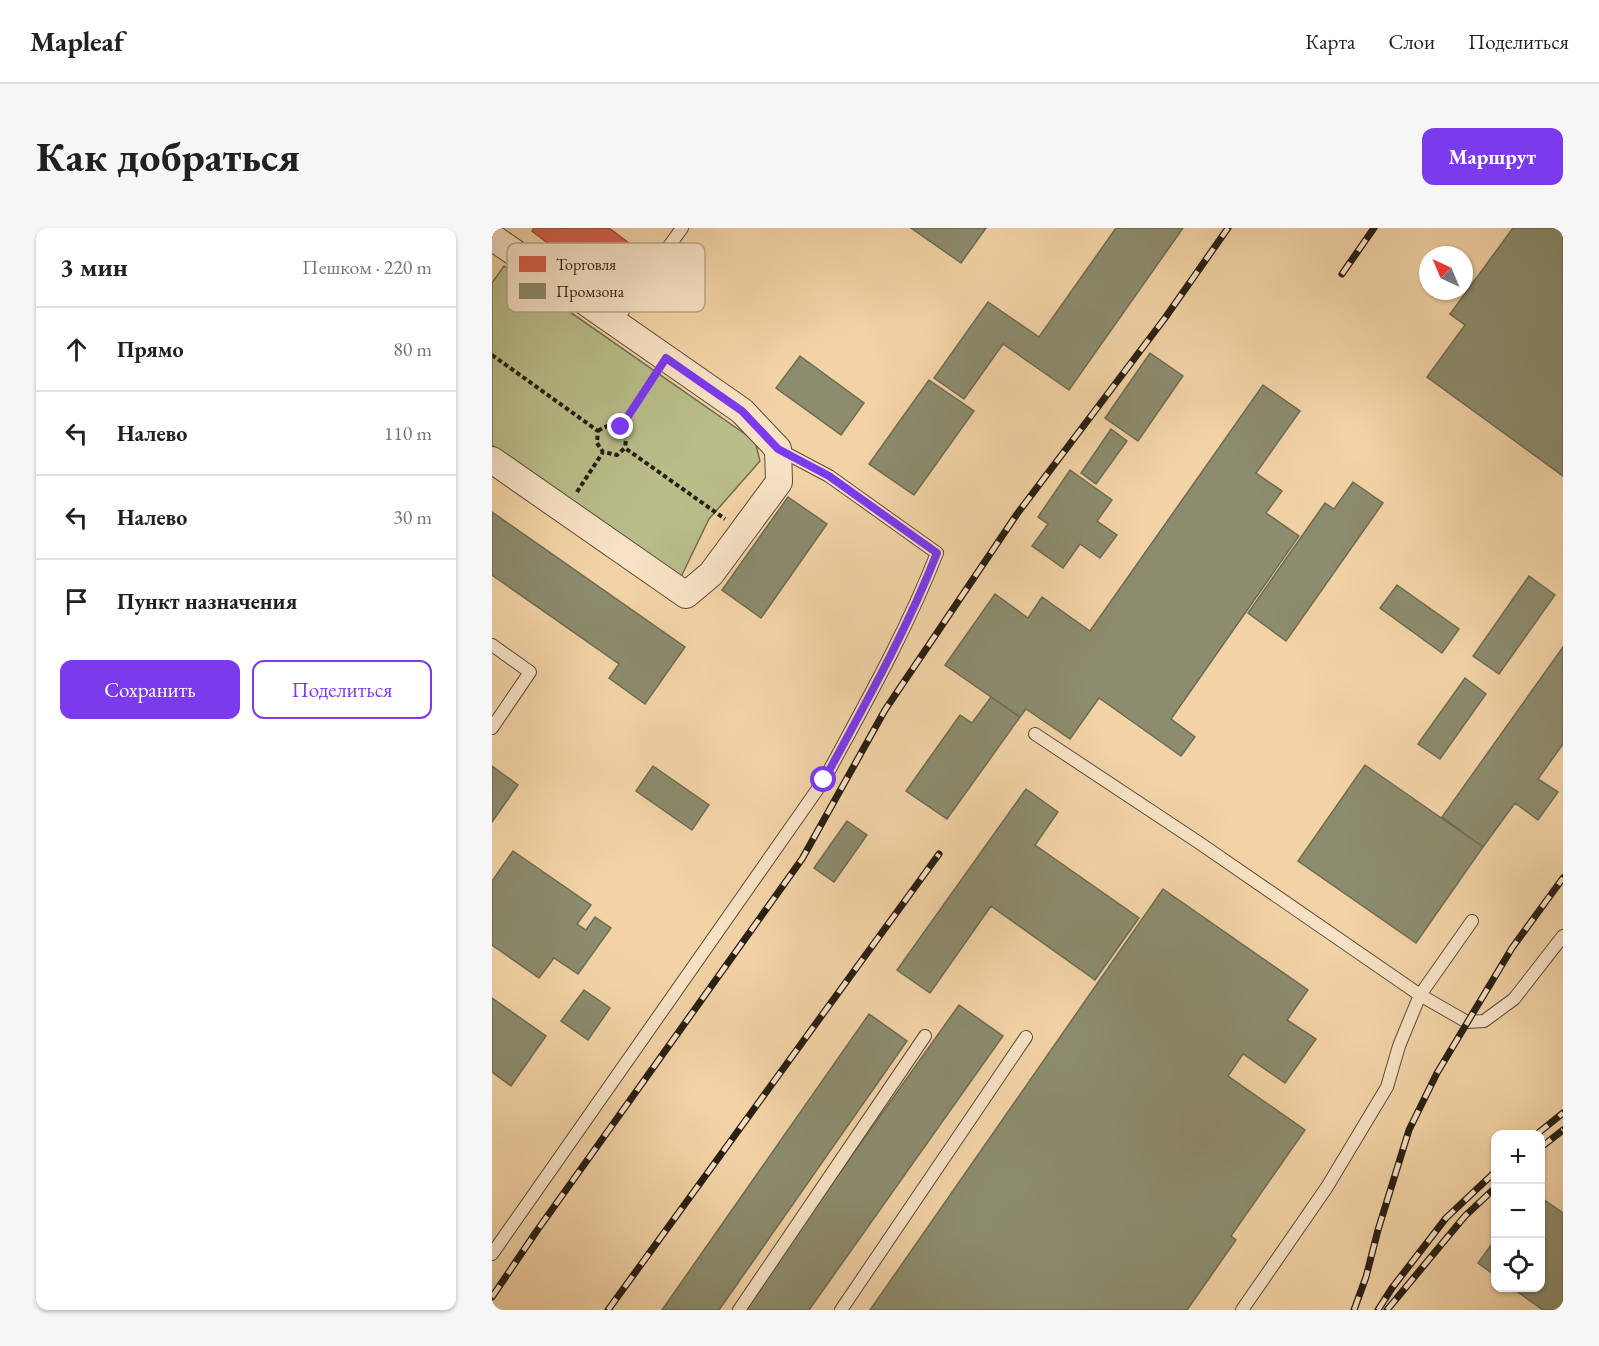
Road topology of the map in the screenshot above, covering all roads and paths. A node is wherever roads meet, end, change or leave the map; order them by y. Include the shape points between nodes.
1 (682, 228) edge
2 (492, 237) edge
3 (671, 243) edge
4 (507, 247) edge
5 (601, 312) edge
6 (622, 312) edge
7 (615, 322) junction
8 (492, 355) edge
9 (666, 358) junction
10 (621, 427) junction
11 (598, 430) junction
12 (625, 448) junction
13 (778, 449) junction
14 (603, 452) junction
15 (492, 460) edge
16 (565, 511) junction
17 (742, 531) junction
18 (492, 645) edge
19 (492, 728) edge
20 (1035, 734) dead end
21 (1472, 921) dead end
22 (1563, 936) edge
23 (1420, 995) junction
24 (925, 1036) dead end
25 (1026, 1037) dead end
26 (492, 1254) edge
27 (739, 1310) edge
28 (841, 1310) edge
29 (1242, 1310) edge

1 - 3 lane
2 - 4 street
5 - 7 street
6 - 7 lane
7 - 9 street
8 - 11 path
9 - 10 path
9 - 13 street via 742,411
10 - 11 path via 611,425
10 - 12 path
11 - 14 path via 597,443
12 - 14 path via 617,455
12 - 17 path
13 - 17 street via 778,482
13 - 26 lane via 829,476 937,553 920,596 824,780
14 - 16 path
15 - 16 street
16 - 17 street via 686,595 711,574
18 - 19 lane via 530,672
20 - 23 lane
21 - 23 lane
22 - 23 lane via 1514,999 1484,1021 1467,1022
23 - 29 lane via 1387,1087 1327,1187
24 - 27 lane
25 - 28 lane

